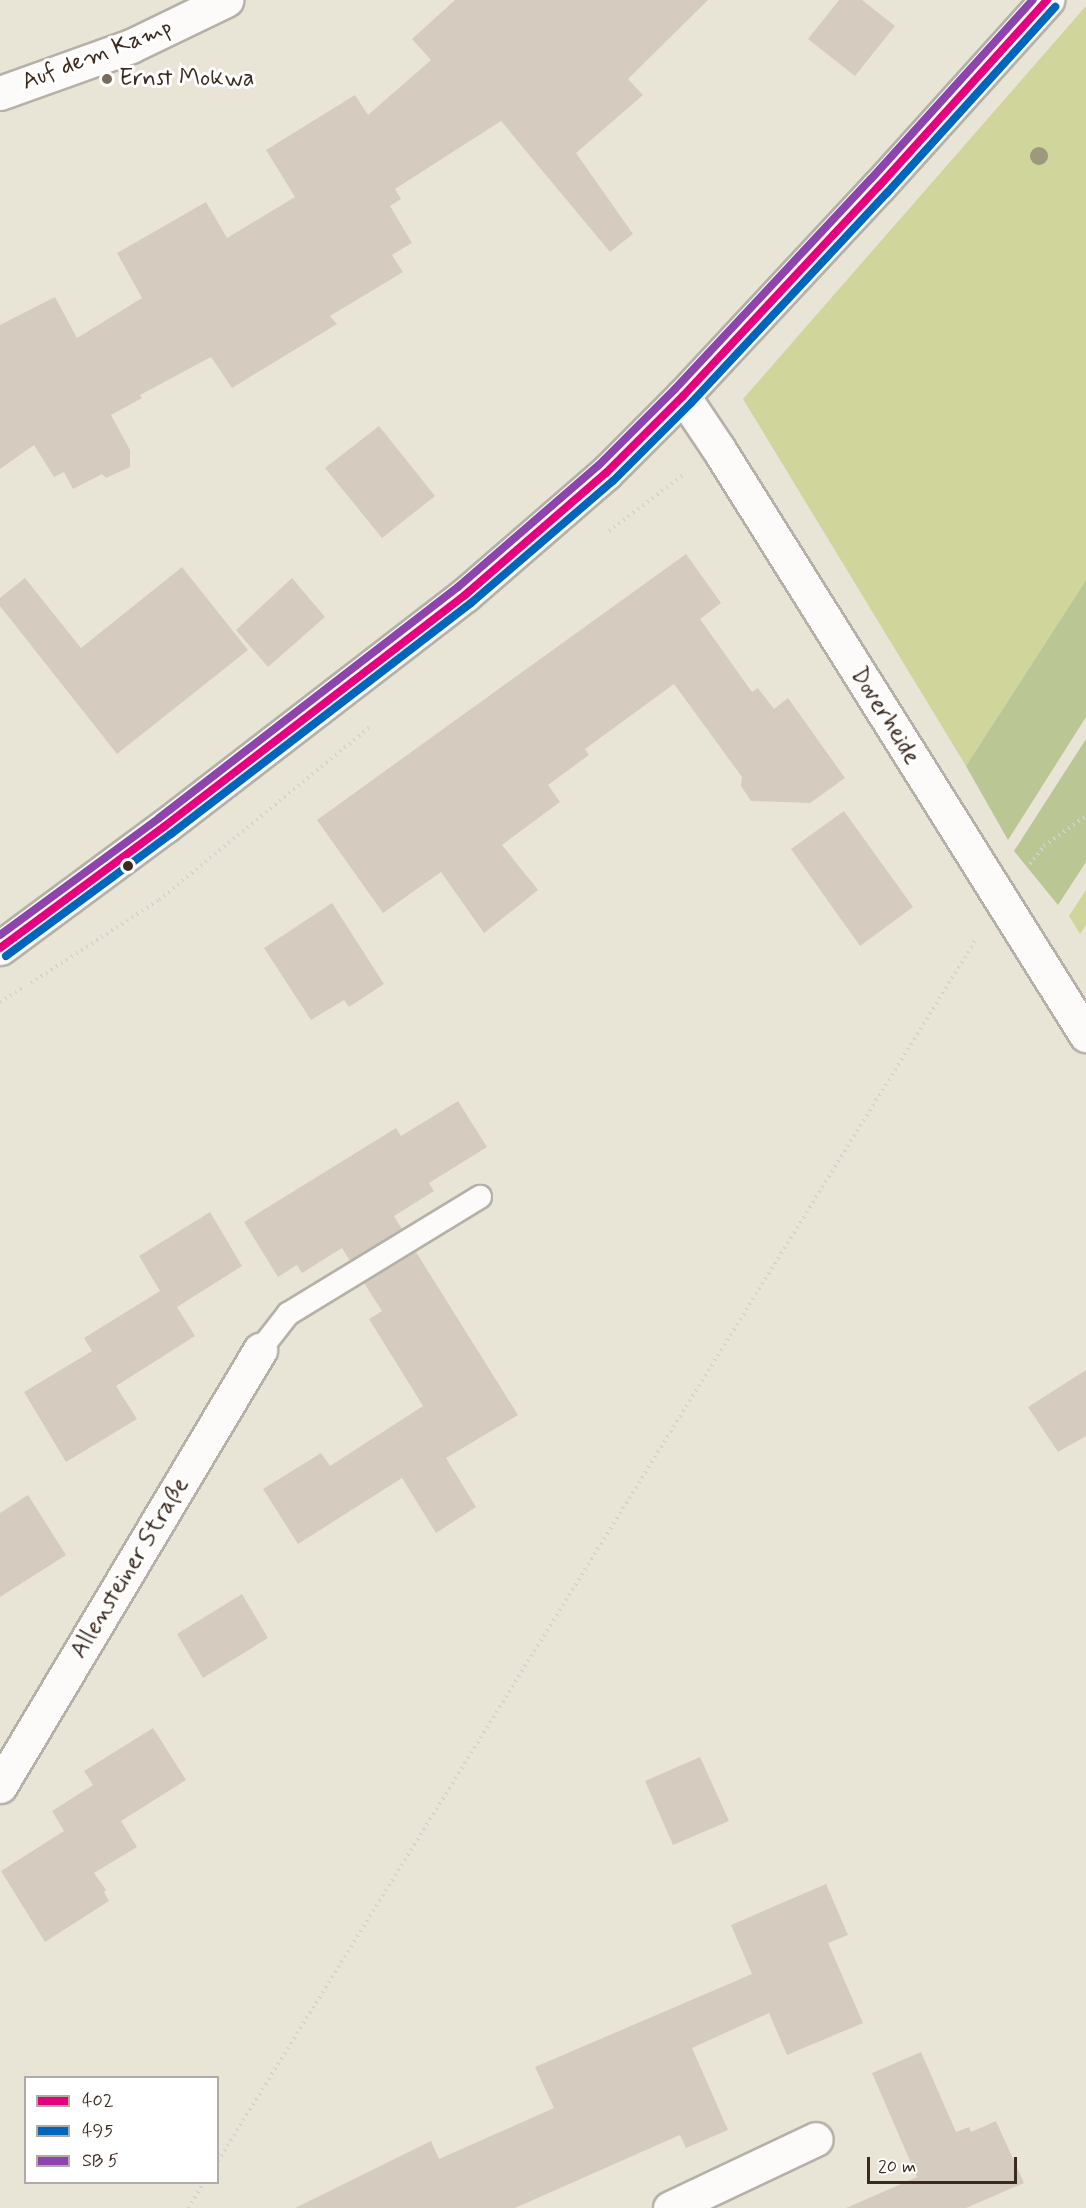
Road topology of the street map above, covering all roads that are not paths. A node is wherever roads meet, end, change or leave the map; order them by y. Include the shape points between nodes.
1 (226, 0) edge
2 (1047, 0) edge
3 (0, 93) edge
4 (683, 396) junction
5 (0, 948) edge
6 (1086, 1035) edge
7 (480, 1197) dead end
8 (260, 1350) joint
9 (0, 1786) edge
10 (816, 2139) dead end
11 (670, 2208) edge

1 - 3 street, Auf dem Kamp via 131,46
2 - 4 street
4 - 5 street via 606,474 465,596
4 - 6 street, Doverheide
7 - 8 lane via 288,1314
8 - 9 street, Allensteiner Straße
10 - 11 street

